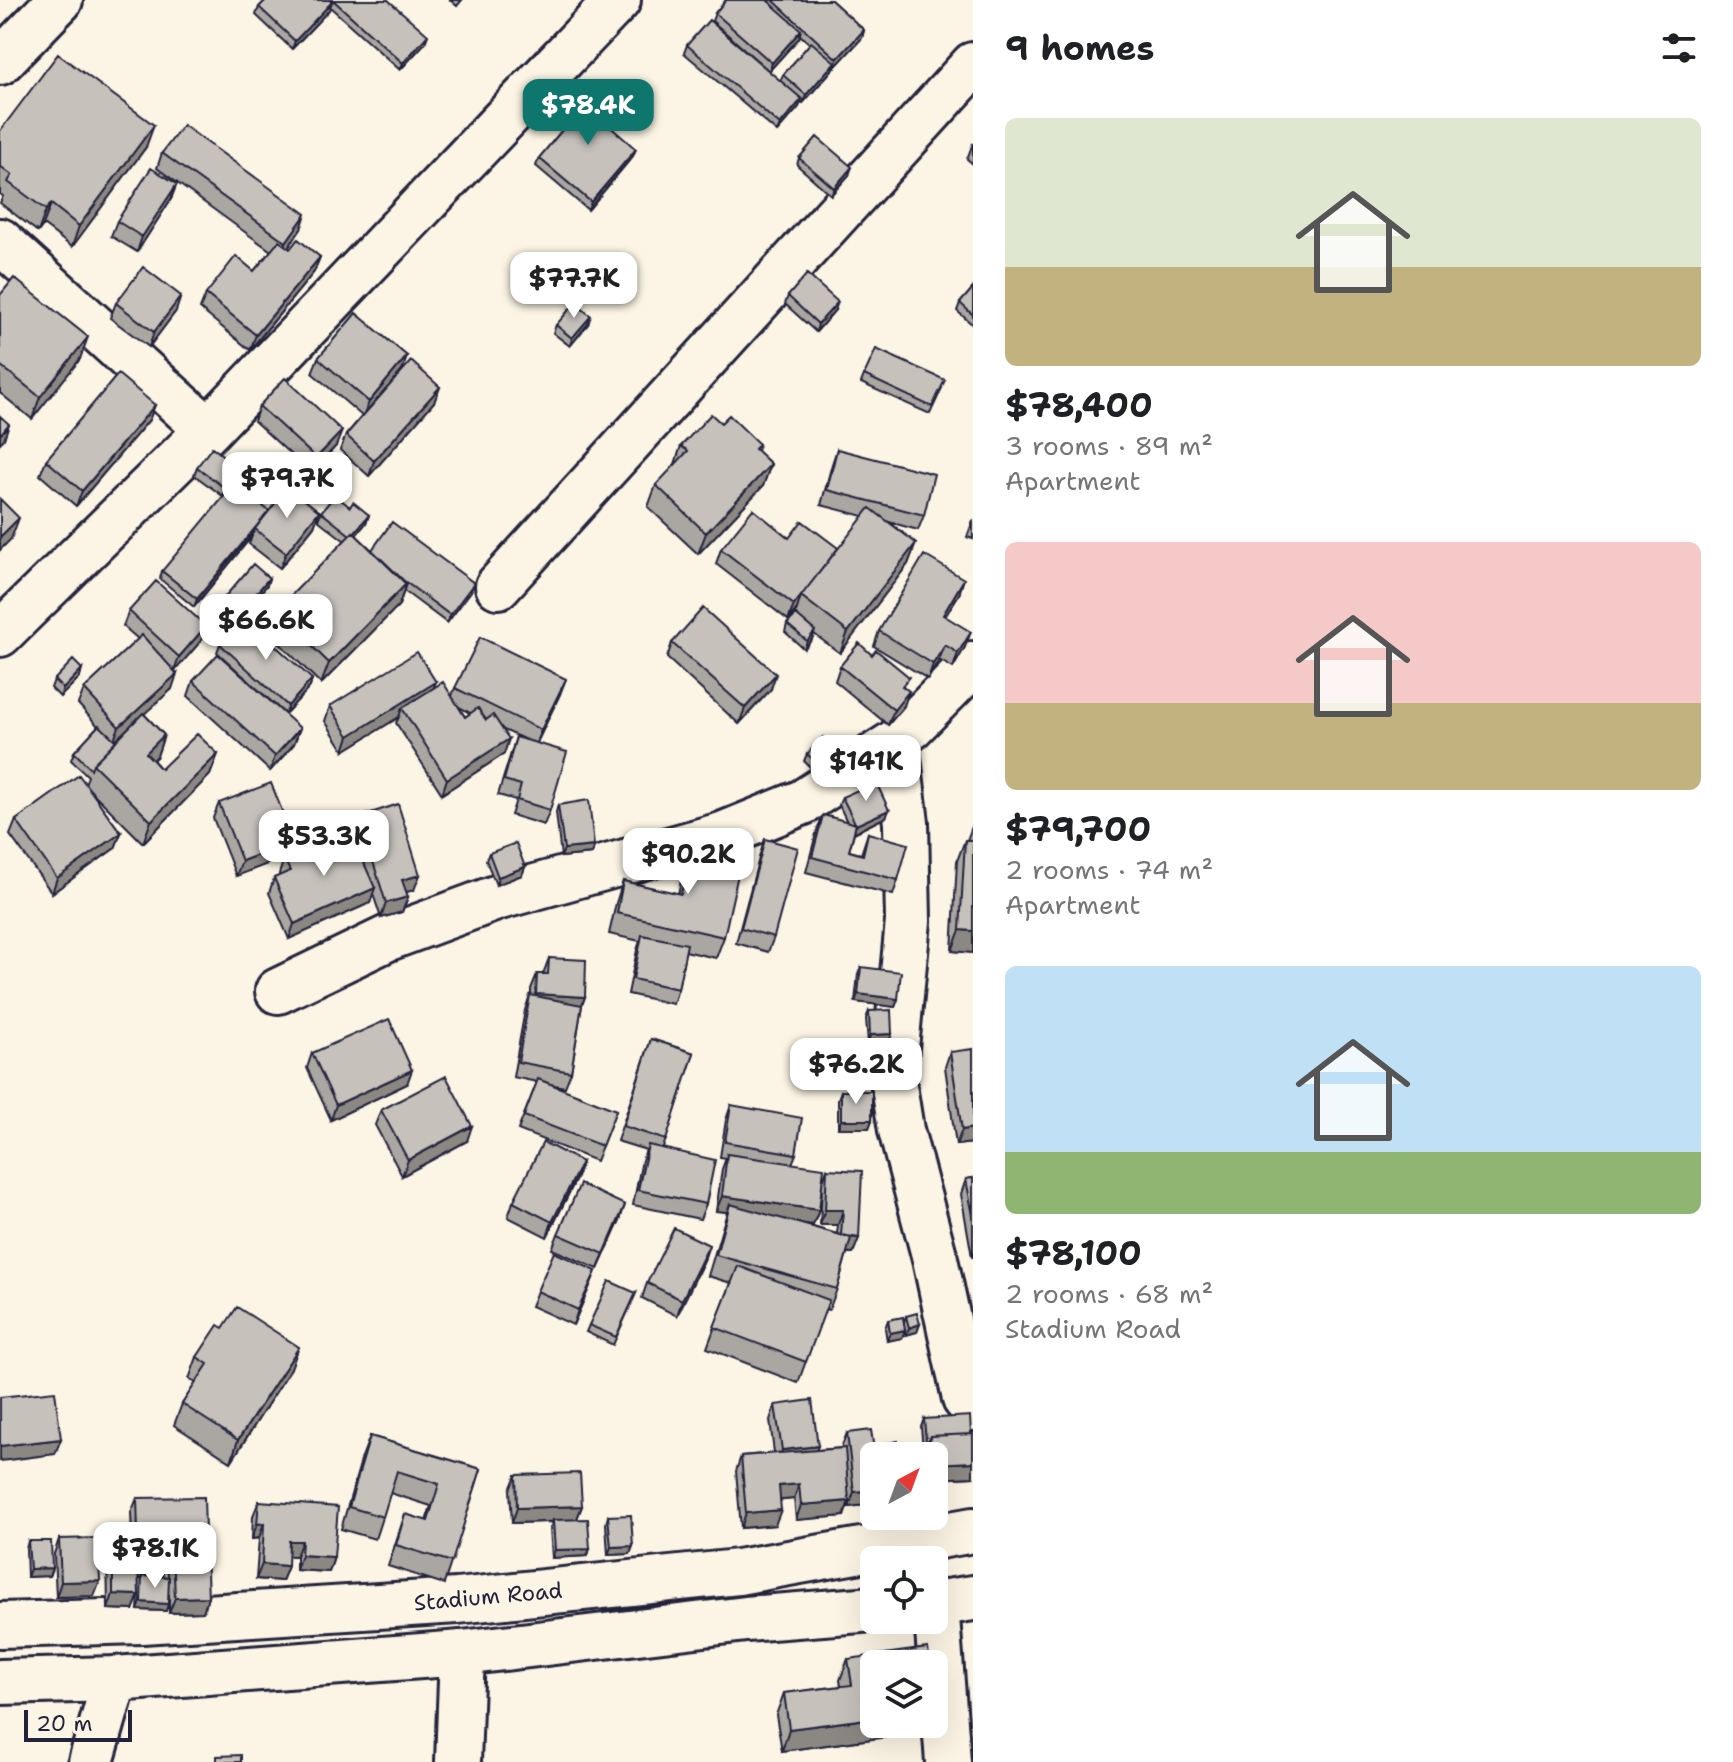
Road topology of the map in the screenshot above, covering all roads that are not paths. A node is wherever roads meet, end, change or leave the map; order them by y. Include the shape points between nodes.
1 (60, 0) edge
2 (618, 0) edge
3 (0, 62) edge
4 (973, 65) edge
5 (0, 241) edge
6 (208, 430) junction
7 (498, 586) dead end
8 (0, 634) edge
9 (973, 664) edge
10 (896, 742) junction
11 (278, 991) dead end
12 (973, 1408) edge
13 (973, 1530) edge
14 (860, 1610) edge
15 (0, 1625) edge
16 (948, 1634) edge
17 (462, 1653) junction
18 (115, 1679) junction
19 (0, 1682) edge
20 (91, 1762) edge
21 (458, 1762) edge
22 (948, 1762) edge

1 - 3 street
2 - 6 street
4 - 7 street
5 - 6 street
6 - 8 street
9 - 10 street
10 - 11 street via 803,802 722,835 496,898 388,938
10 - 12 street via 906,823 908,921 893,1080 965,1399
13 - 15 street, Stadium Road via 738,1572 457,1601
14 - 17 street
16 - 22 street
17 - 18 street
17 - 21 street
18 - 19 street
18 - 20 street

